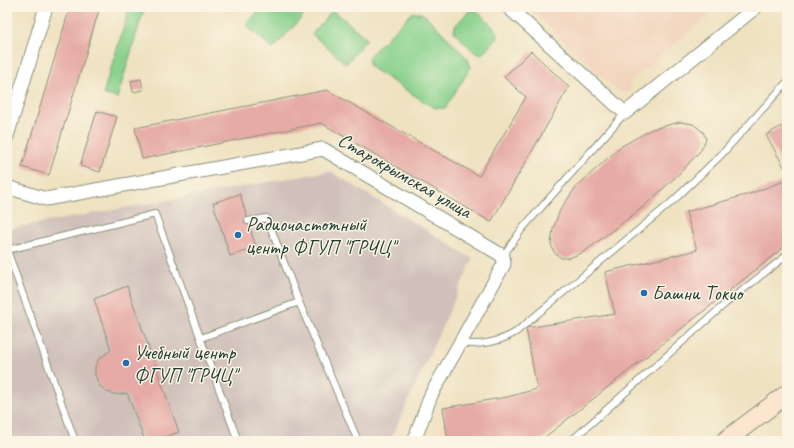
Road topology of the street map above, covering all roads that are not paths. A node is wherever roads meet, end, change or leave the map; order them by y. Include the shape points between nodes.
1 (46, 7) edge
2 (508, 7) edge
3 (756, 7) edge
4 (787, 82) edge
5 (625, 113) junction
6 (7, 136) edge
7 (7, 187) edge
8 (248, 221) dead end
9 (787, 255) edge
10 (504, 256) junction
11 (299, 302) junction
12 (201, 338) junction
13 (460, 343) junction
14 (787, 394) edge
15 (75, 441) edge
16 (238, 441) edge
17 (358, 441) edge
18 (414, 441) edge
19 (571, 441) edge
20 (725, 441) edge

1 - 6 street
2 - 5 street
3 - 5 street
4 - 13 lane via 721,155 673,201 516,332 503,340 471,345
5 - 10 lane via 522,229
7 - 10 street, Старокрымская улица via 46,199 323,149
8 - 11 lane via 267,218
9 - 19 lane via 725,304
10 - 13 street via 504,264
11 - 12 lane
11 - 17 lane
12 - 15 lane via 155,214 7,250
12 - 16 lane
13 - 18 street via 431,396
14 - 20 main road

